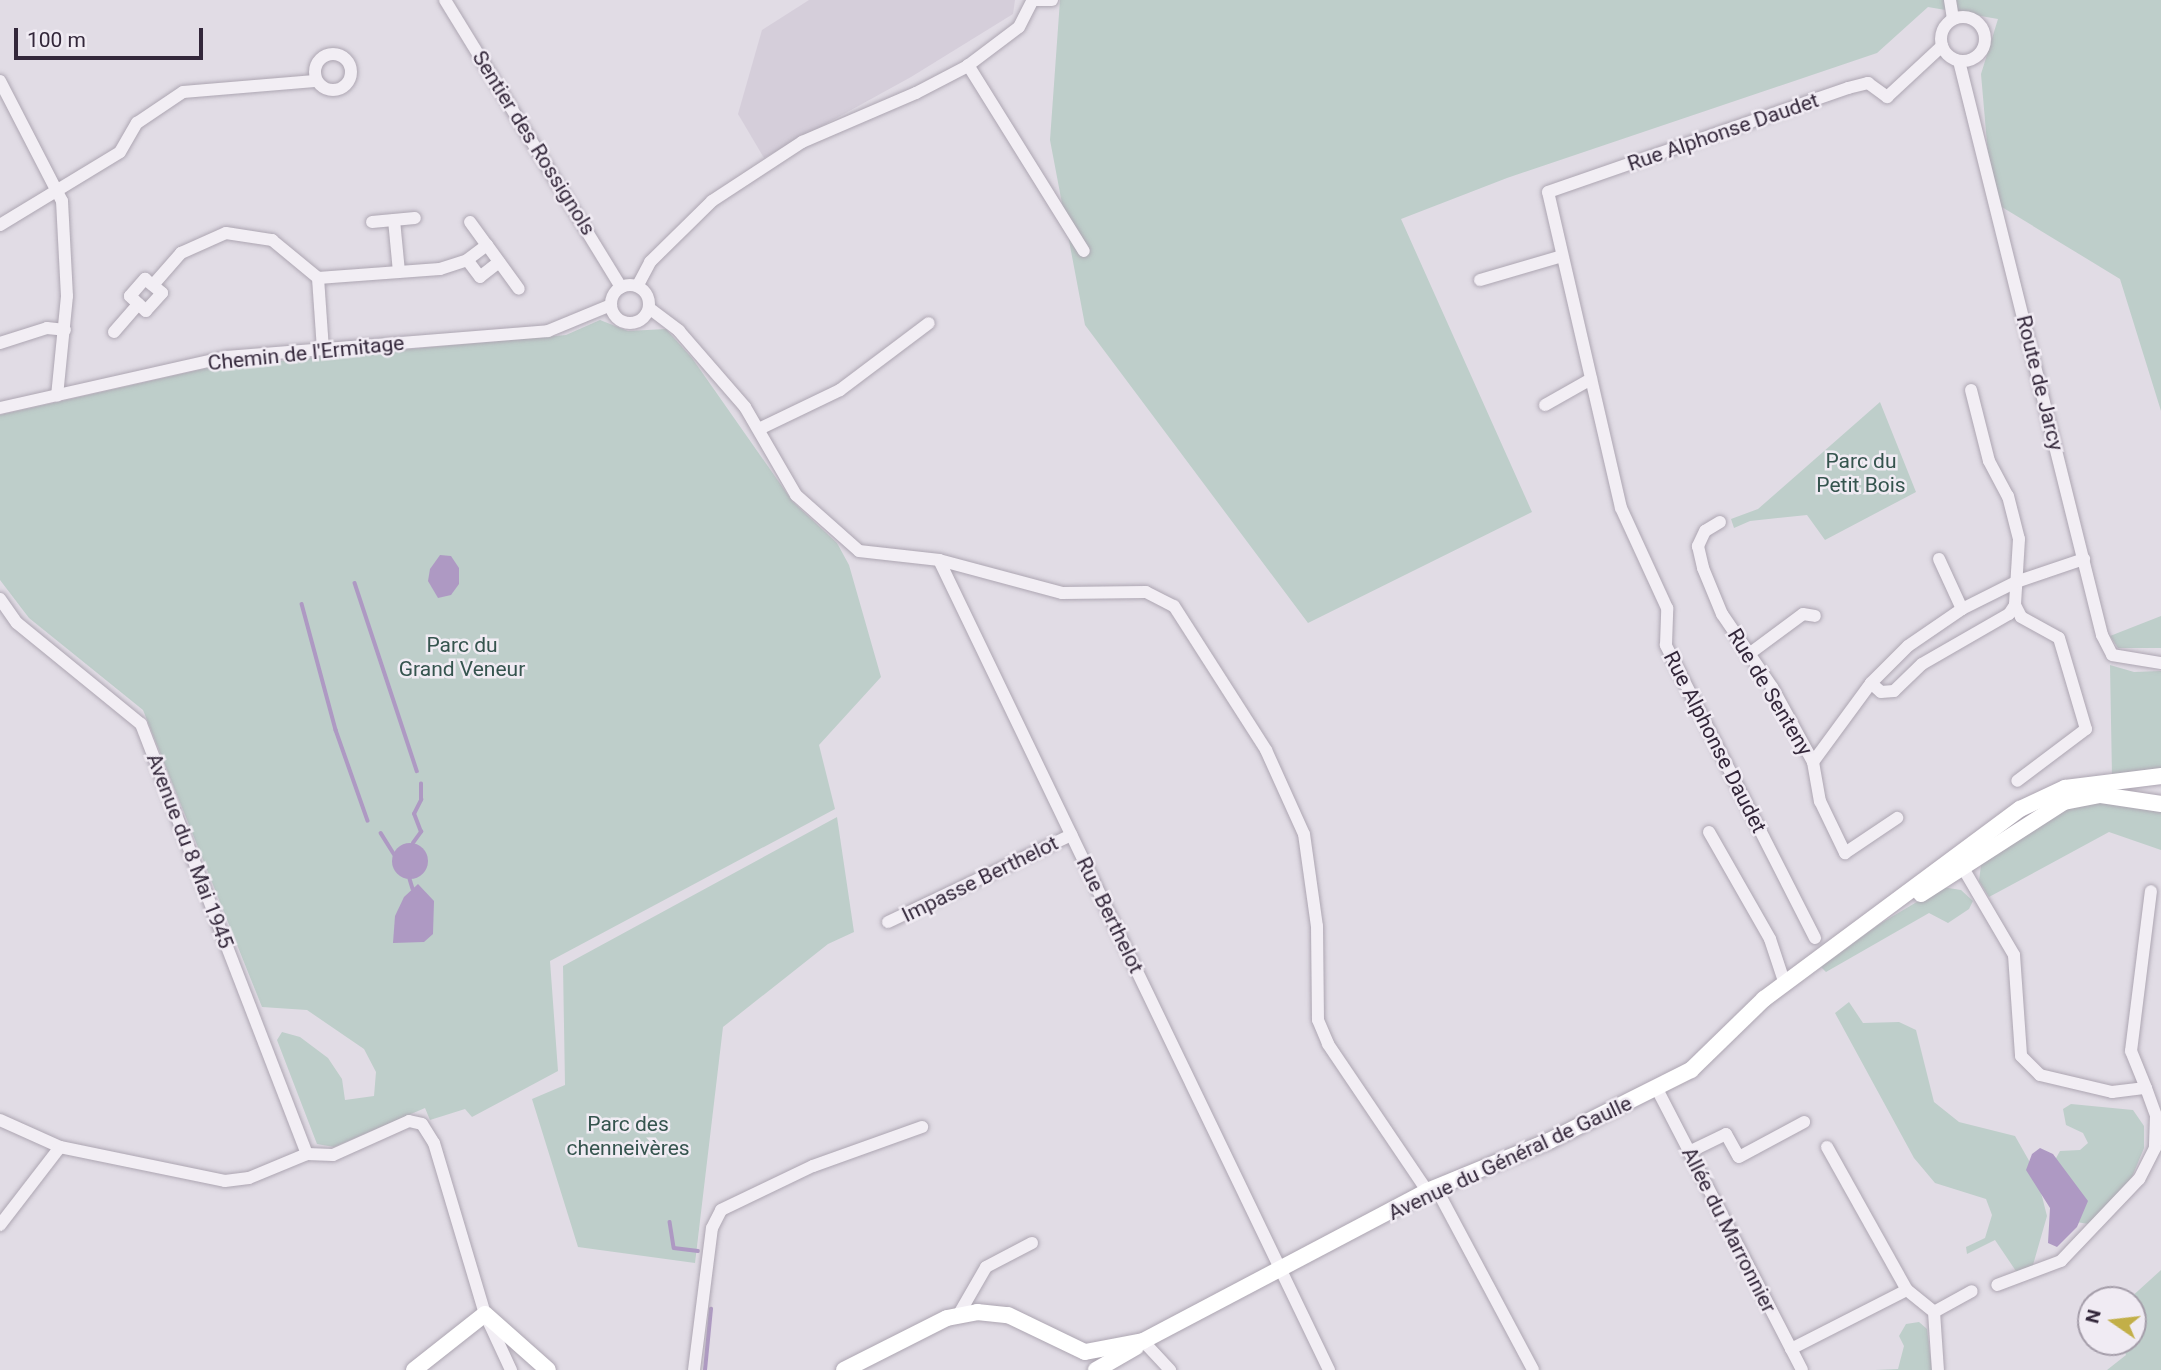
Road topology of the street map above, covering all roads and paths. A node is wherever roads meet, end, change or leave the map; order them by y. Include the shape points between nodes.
1 (444, 0) edge
2 (1033, 0) edge
3 (1052, 0) edge
4 (1950, 0) edge
5 (1952, 19) junction
6 (1942, 46) junction
7 (1959, 61) junction
8 (968, 65) junction
9 (0, 81) edge
10 (316, 81) dead end
11 (60, 189) junction
12 (415, 218) dead end
13 (394, 220) junction
14 (372, 222) dead end
15 (470, 222) dead end
16 (0, 225) edge
17 (487, 245) junction
18 (1084, 251) dead end
19 (1562, 256) junction
20 (467, 260) junction
21 (499, 262) junction
22 (399, 272) junction
23 (318, 278) junction
24 (1480, 280) dead end
25 (638, 285) junction
26 (621, 287) junction
27 (519, 289) dead end
28 (611, 305) junction
29 (649, 308) junction
30 (929, 323) dead end
31 (65, 330) junction
32 (114, 332) dead end
33 (0, 343) edge
34 (323, 349) junction
35 (1591, 379) junction
36 (1970, 390) dead end
37 (57, 396) junction
38 (1545, 405) dead end
39 (0, 408) edge
40 (759, 429) junction
41 (1720, 522) dead end
42 (939, 559) junction
43 (1939, 559) dead end
44 (2084, 559) junction
45 (2016, 582) junction
46 (0, 600) edge
47 (2015, 605) junction
48 (1962, 609) junction
49 (1815, 616) dead end
50 (1749, 654) junction
51 (2161, 663) edge
52 (1871, 683) junction
53 (1813, 762) junction
54 (2161, 776) edge
55 (2017, 781) dead end
56 (2161, 804) edge
57 (1896, 818) dead end
58 (1709, 832) dead end
59 (1072, 835) junction
60 (1963, 868) junction
61 (2151, 891) dead end
62 (888, 922) dead end
63 (1851, 937) junction
64 (1815, 938) dead end
65 (1785, 984) junction
66 (2146, 1088) junction
67 (1657, 1089) junction
68 (0, 1120) edge
69 (1804, 1122) dead end
70 (922, 1126) dead end
71 (60, 1147) junction
72 (1827, 1147) dead end
73 (1689, 1152) junction
74 (307, 1154) junction
75 (1431, 1190) junction
76 (0, 1225) edge
77 (1032, 1243) dead end
78 (1281, 1270) junction
79 (1997, 1285) dead end
80 (1907, 1290) junction
81 (1972, 1291) dead end
82 (1934, 1312) junction
83 (485, 1314) junction
84 (959, 1314) junction
85 (1143, 1341) junction
86 (1791, 1349) junction
87 (1085, 1352) junction
88 (534, 1357) junction
89 (414, 1370) edge
90 (512, 1370) edge
91 (548, 1370) edge
92 (694, 1370) edge
93 (844, 1370) edge
94 (1094, 1370) edge
95 (1170, 1370) edge
96 (1329, 1370) edge
97 (1533, 1370) edge
98 (1802, 1370) edge
99 (1938, 1370) edge

1 - 26 street, Sentier des Rossignols
2 - 3 street
2 - 8 street via 1019,27
4 - 5 street
5 - 6 street via 1942,31
5 - 7 street via 1972,19 1985,38 1979,54
6 - 7 street
6 - 19 street, Rue Alphonse Daudet via 1887,97 1868,83 1848,88 1548,192
7 - 44 street, Route de Jarcy
8 - 18 street
8 - 25 street via 916,93 802,142 712,201 650,262
9 - 11 street
10 - 11 street via 183,92 137,123 120,152
11 - 16 street
11 - 31 street via 65,218
12 - 13 street
13 - 14 street
13 - 22 street
15 - 17 street
17 - 20 street
17 - 21 street
19 - 24 street
19 - 35 street, Rue Alphonse Daudet
20 - 21 street via 480,277
20 - 22 street via 440,269
21 - 27 street
22 - 23 street
23 - 32 street via 272,240 226,233 181,253 152,285 162,293 146,311 138,304
23 - 34 street
25 - 26 street
25 - 29 street via 647,294
26 - 28 street
28 - 29 street via 626,323 640,320
28 - 34 street, Chemin de l'Ermitage via 548,331
29 - 40 street via 679,331
30 - 40 street via 840,390
31 - 33 street via 47,328
31 - 37 street
34 - 37 street, Chemin de l'Ermitage via 226,357
35 - 38 street
35 - 64 street, Rue Alphonse Daudet via 1621,508 1667,608 1666,645
36 - 45 street via 1989,461 2008,496 2019,539
37 - 39 street, Chemin de l'Ermitage
40 - 42 street via 796,495 859,551
41 - 50 street, Rue de Senteny via 1705,531 1698,546 1700,557 1722,614
42 - 59 street, Rue Berthelot
42 - 75 street via 1045,591 1146,592 1174,606 1266,750 1304,834 1317,926 1318,1020 1328,1044
43 - 48 street
44 - 45 street
44 - 51 street, Route de Jarcy via 2102,635 2112,655
45 - 47 street
45 - 48 street
46 - 74 street, Avenue du 8 Mai 1945 via 17,623 141,724
47 - 52 street via 2009,614 1932,657 1894,691 1881,692
47 - 55 street via 2021,617 2059,638 2086,729
48 - 52 street via 1908,646
49 - 50 street via 1803,614
50 - 53 street, Rue de Senteny
52 - 53 street
53 - 57 street, Rue de Senteny via 1820,801 1844,853
54 - 63 main road via 2065,788 2021,809
56 - 60 main road via 2101,795 2064,802
58 - 65 street via 1770,939
59 - 62 street, Impasse Berthelot
59 - 78 street, Rue Berthelot
60 - 63 main road
60 - 66 street via 2014,955 2021,1056 2040,1075 2112,1092
61 - 66 street via 2132,1051
63 - 65 main road, Avenue du Général de Gaulle
65 - 67 main road, Avenue du Général de Gaulle via 1690,1069
66 - 79 street via 2156,1115 2155,1148 2139,1179 2061,1261
67 - 73 street, Allée du Marronnier
67 - 75 main road, Avenue du Général de Gaulle
68 - 71 street
69 - 73 street via 1739,1157 1726,1133
70 - 92 street via 813,1166 721,1210 712,1227
71 - 74 street via 225,1181 248,1178
71 - 76 street
72 - 80 street
73 - 86 street, Allée du Marronnier
74 - 83 street via 333,1155 409,1121 422,1124 434,1143
75 - 78 main road, Avenue du Général de Gaulle
75 - 97 street
77 - 84 street via 986,1267
78 - 85 main road, Avenue du Général de Gaulle
78 - 96 street, Rue Berthelot
80 - 82 street
80 - 86 street
81 - 82 street
82 - 99 street
83 - 88 main road
83 - 89 main road
83 - 90 street
84 - 87 main road via 1008,1315
84 - 93 main road
85 - 87 main road
85 - 94 main road
85 - 95 street
86 - 98 street, Allée du Marronnier
87 - 94 main road
88 - 90 street via 524,1357
88 - 91 main road

